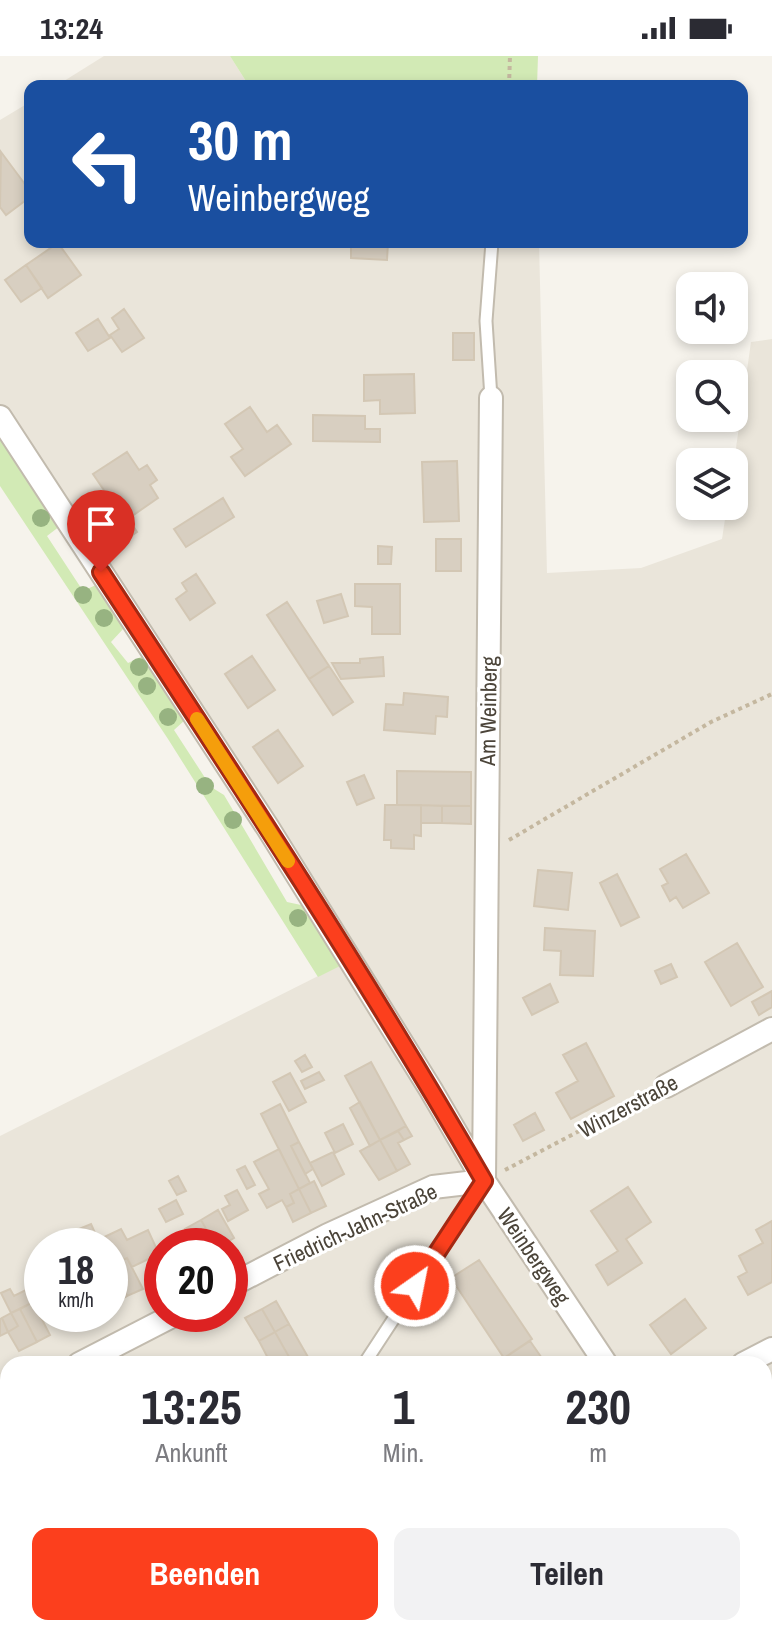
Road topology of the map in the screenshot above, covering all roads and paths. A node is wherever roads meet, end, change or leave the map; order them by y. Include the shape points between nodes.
1 (510, 56) edge
2 (509, 80) edge
3 (492, 248) edge
4 (491, 398) joint
5 (0, 417) edge
6 (772, 694) edge
7 (486, 851) junction
8 (772, 1029) edge
9 (666, 1086) joint
10 (484, 1181) junction
11 (248, 1277) edge
12 (144, 1330) edge
13 (95, 1356) edge
14 (369, 1356) edge
15 (601, 1356) edge

1 - 2 path
3 - 4 lane, Am Weinberg via 486,321
4 - 7 street, Am Weinberg
5 - 10 street, Weinbergweg via 268,828
6 - 7 path via 711,722
7 - 10 street, Am Weinberg
8 - 9 street, Winzerstraße
9 - 10 path, Winzerstraße
10 - 11 street, Friedrich-Jahn-Straße via 433,1187
10 - 14 lane
10 - 15 street, Weinbergweg
12 - 13 street

